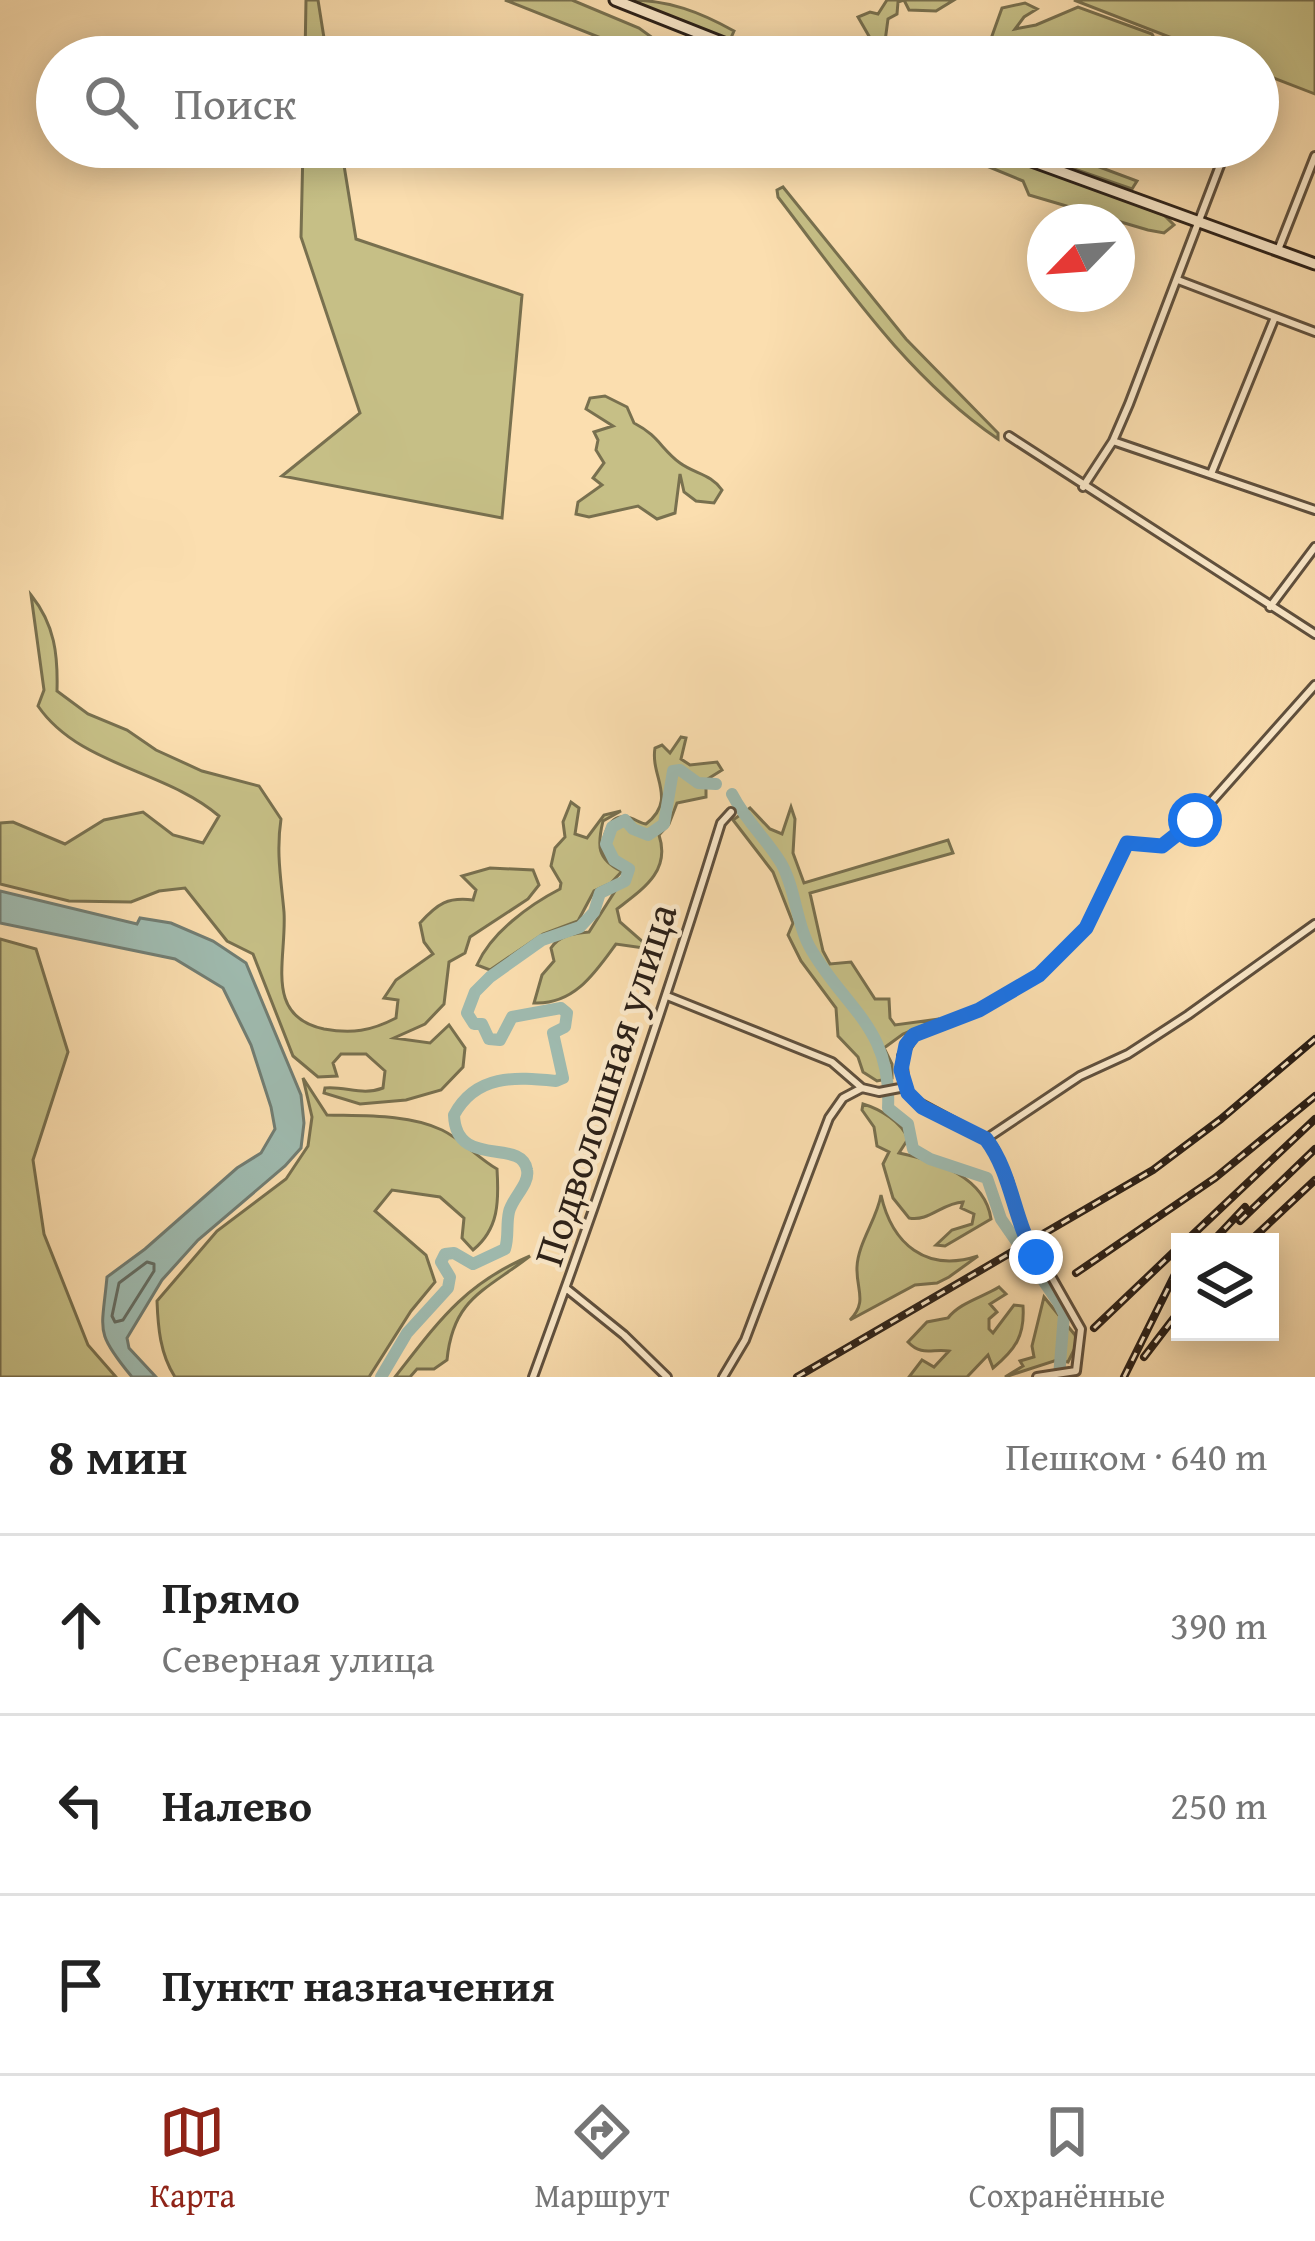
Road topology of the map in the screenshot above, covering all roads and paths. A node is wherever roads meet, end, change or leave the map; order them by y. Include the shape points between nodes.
1 (615, 0) edge
2 (706, 36) edge
3 (1315, 156) edge
4 (1050, 168) edge
5 (1219, 168) edge
6 (1198, 223) junction
7 (1278, 250) junction
8 (1315, 264) edge
9 (1177, 280) junction
10 (1275, 317) junction
11 (1315, 332) edge
12 (1009, 436) dead end
13 (1113, 441) junction
14 (1211, 474) junction
15 (1083, 487) junction
16 (1314, 506) edge
17 (1315, 547) edge
18 (1270, 607) junction
19 (1315, 634) edge
20 (1315, 685) edge
21 (731, 812) dead end
22 (1315, 924) edge
23 (667, 996) junction
24 (905, 1087) junction
25 (862, 1088) junction
26 (986, 1139) junction
27 (567, 1289) junction
28 (1051, 1376) edge
29 (533, 1377) edge
30 (667, 1377) edge
31 (723, 1377) edge
32 (1037, 1377) edge

1 - 2 street
3 - 7 street
4 - 6 street
5 - 6 street
6 - 7 street
6 - 9 street
7 - 8 street
9 - 10 street
9 - 13 street
10 - 11 street
10 - 14 street
12 - 15 street
13 - 14 street
13 - 15 street
14 - 16 street
15 - 18 street
17 - 18 street
18 - 19 street
20 - 24 street via 1195,820 1162,846 1127,843 1086,928 1039,975 914,1035 902,1056
21 - 23 street, Подволошная улица
22 - 26 street via 1188,1016
23 - 25 street via 832,1062
23 - 27 street, Подволошная улица
24 - 25 street
24 - 26 street via 922,1107
25 - 31 street via 829,1118 746,1340
26 - 28 street via 1026,1240 1081,1329 1078,1368
27 - 29 street, Подволошная улица
27 - 30 street
28 - 32 street

